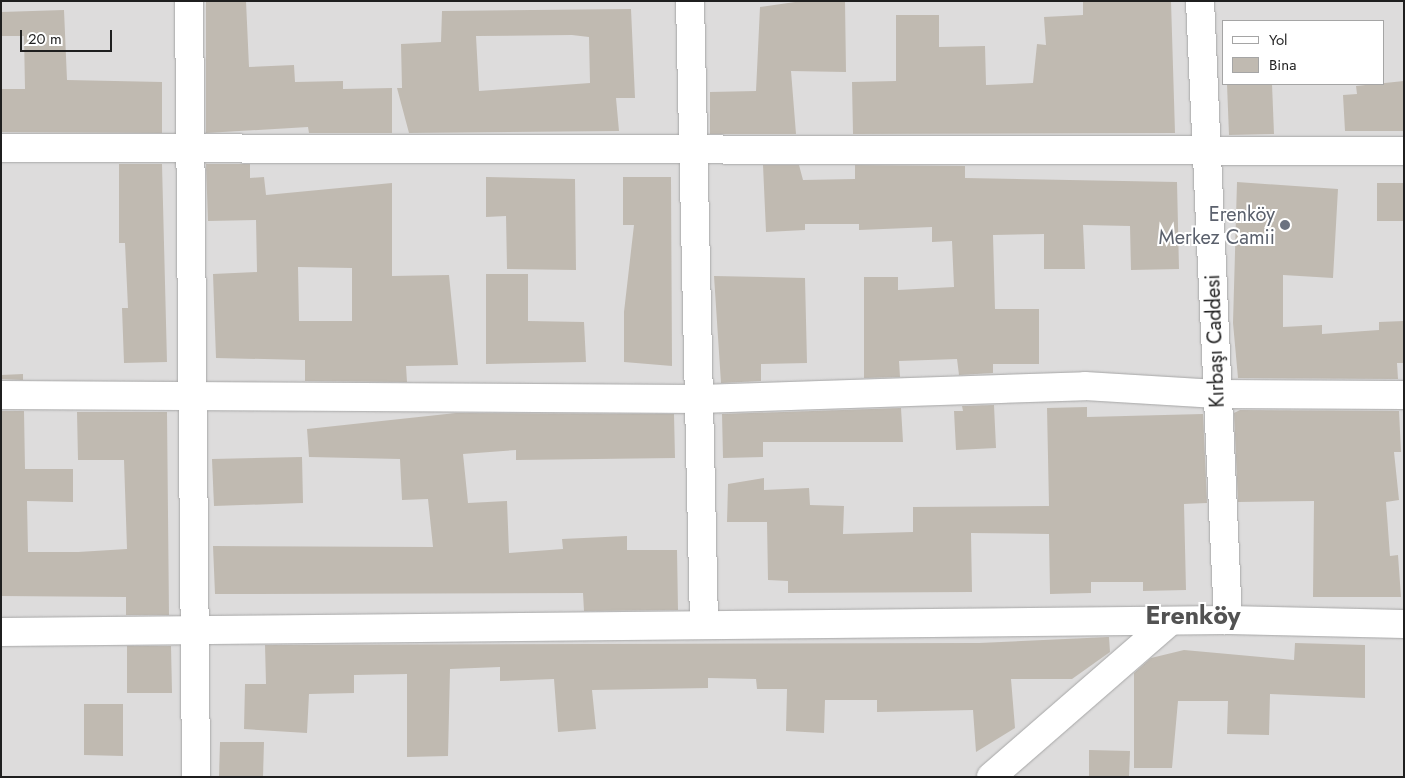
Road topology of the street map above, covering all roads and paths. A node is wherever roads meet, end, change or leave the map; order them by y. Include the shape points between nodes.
1 (188, 1) edge
2 (690, 1) edge
3 (1200, 1) edge
4 (1, 148) edge
5 (191, 148) junction
6 (1207, 151) junction
7 (1404, 151) edge
8 (694, 152) junction
9 (1217, 394) junction
10 (1, 395) edge
11 (1404, 395) edge
12 (195, 399) junction
13 (700, 400) junction
14 (1228, 620) junction
15 (1169, 622) junction
16 (1404, 624) edge
17 (704, 625) junction
18 (196, 630) junction
19 (1, 632) edge
20 (196, 777) edge
21 (991, 777) edge

1 - 5 street
2 - 8 street
3 - 6 street, Kırbaşı Caddesi
4 - 5 street
5 - 8 street
5 - 12 street
6 - 7 street
6 - 8 street
6 - 9 street, Kırbaşı Caddesi
8 - 13 street
9 - 11 street
9 - 13 street via 1085,386
9 - 14 street, Kırbaşı Caddesi
10 - 12 street
12 - 13 street
12 - 18 street
13 - 17 street
14 - 15 street
14 - 16 street
15 - 17 street
15 - 21 street
17 - 18 street
18 - 19 street
18 - 20 street

